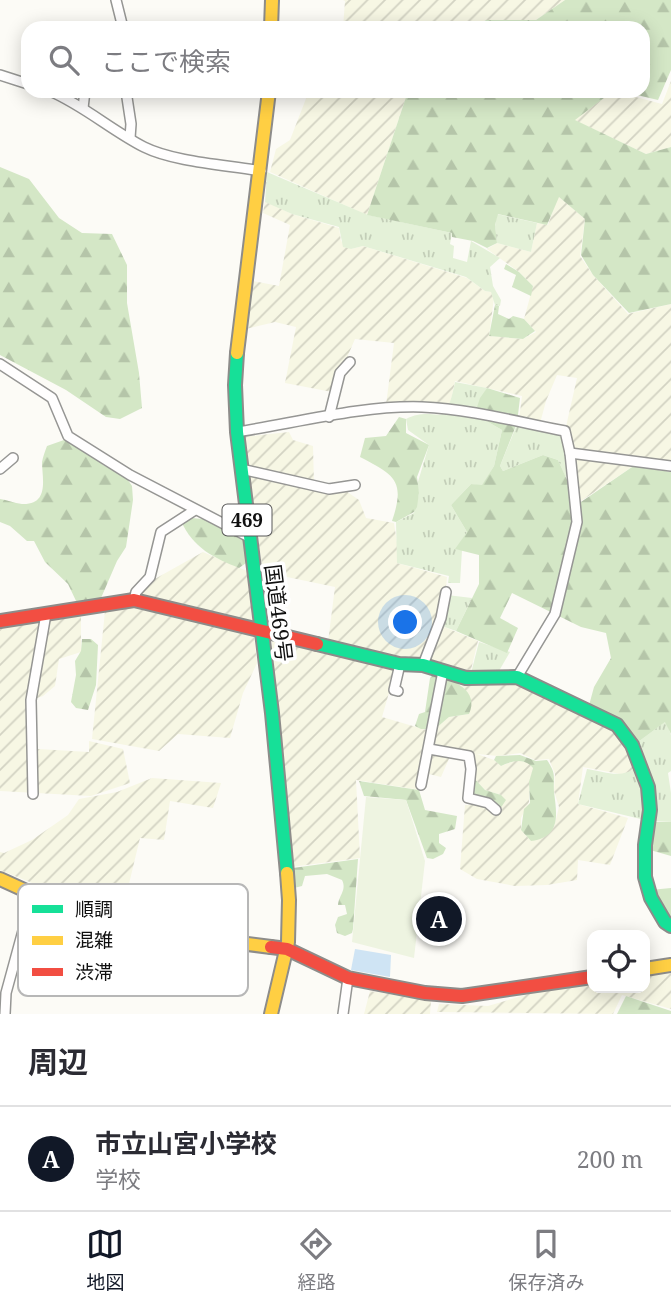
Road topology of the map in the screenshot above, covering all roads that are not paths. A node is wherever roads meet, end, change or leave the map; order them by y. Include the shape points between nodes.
1 (116, 0) edge
2 (272, 0) edge
3 (121, 21) edge
4 (271, 21) edge
5 (0, 75) edge
6 (21, 82) edge
7 (64, 98) edge
8 (84, 98) edge
9 (128, 98) edge
10 (268, 98) edge
11 (83, 108) junction
12 (130, 138) junction
13 (261, 171) junction
14 (350, 362) dead end
15 (0, 364) edge
16 (329, 417) junction
17 (237, 432) junction
18 (570, 453) junction
19 (13, 458) dead end
20 (671, 466) edge
21 (0, 469) edge
22 (241, 469) junction
23 (355, 485) dead end
24 (195, 510) junction
25 (249, 537) junction
26 (446, 592) dead end
27 (134, 600) junction
28 (46, 614) junction
29 (0, 621) edge
30 (262, 630) junction
31 (400, 664) junction
32 (423, 665) junction
33 (443, 671) junction
34 (517, 677) junction
35 (398, 691) dead end
36 (429, 749) junction
37 (421, 785) dead end
38 (33, 794) dead end
39 (496, 810) dead end
40 (0, 879) edge
41 (18, 887) edge
42 (671, 926) edge
43 (248, 944) edge
44 (18, 948) edge
45 (287, 949) junction
46 (671, 965) edge
47 (650, 968) edge
48 (348, 978) junction
49 (587, 978) edge
50 (5, 1014) edge
51 (271, 1014) edge
52 (343, 1014) edge

1 - 3 street
2 - 4 main road
5 - 6 street
7 - 11 street
8 - 11 street
9 - 12 street
10 - 13 main road, 国道469号 / 469
11 - 12 street
12 - 13 street via 162,154
13 - 17 main road, 国道469号 / 469 via 239,329
14 - 16 street via 340,373
15 - 24 street via 52,398 68,436
16 - 17 street
16 - 18 street via 421,407 468,412 565,431
17 - 22 main road, 国道469号 / 469
18 - 20 street
18 - 34 street via 577,523 566,571 555,614
19 - 21 street
22 - 23 street via 328,489
22 - 25 main road, 国道469号 / 469
24 - 25 street
24 - 27 street via 161,532 150,577
25 - 30 main road, 国道469号 / 469
26 - 32 street
27 - 28 main road
27 - 30 main road
28 - 29 main road
28 - 38 street via 32,700
30 - 31 main road
30 - 45 main road, 国道469号 / 469 via 289,900
31 - 32 main road
31 - 35 street via 394,691
32 - 33 main road
33 - 34 main road via 466,678
33 - 36 street
34 - 42 main road via 617,725 632,744 648,788 645,877 651,898
36 - 37 street
36 - 39 street via 469,756 468,798
40 - 41 main road
43 - 45 main road
44 - 50 street
45 - 48 main road
45 - 51 main road, 国道469号 / 469
46 - 47 main road
48 - 49 main road via 462,996
48 - 52 street

